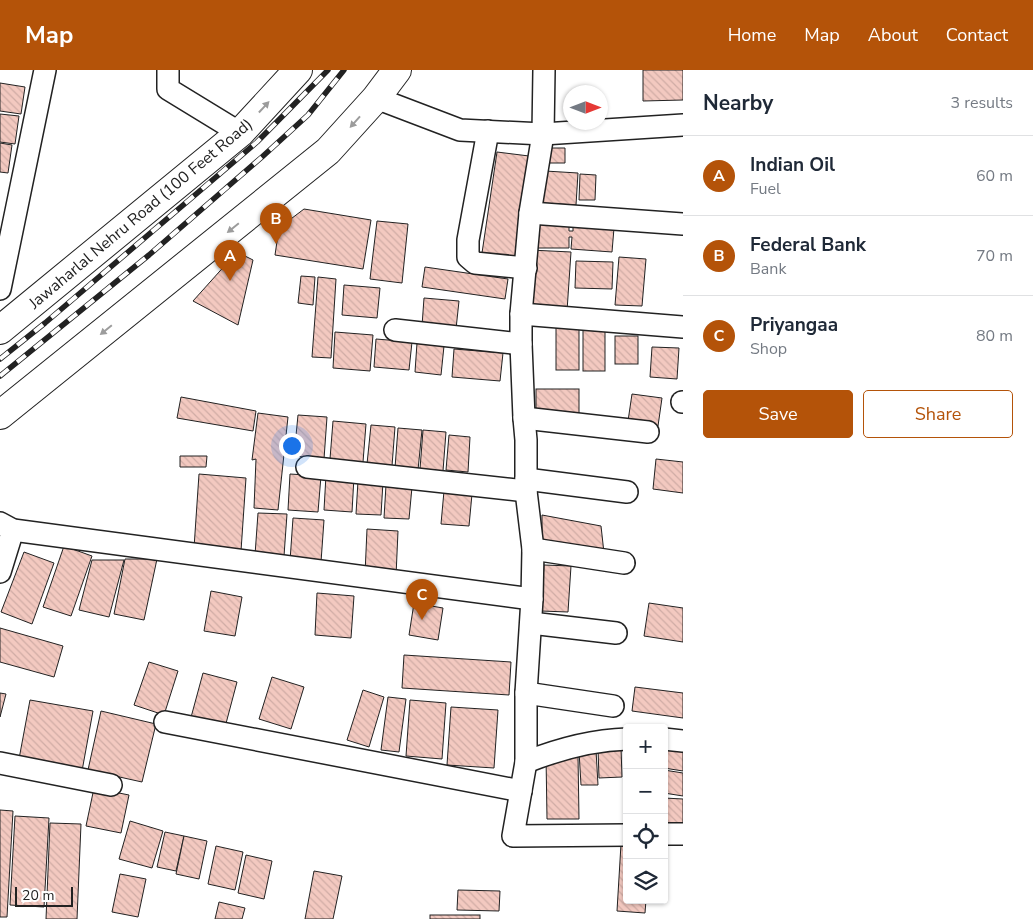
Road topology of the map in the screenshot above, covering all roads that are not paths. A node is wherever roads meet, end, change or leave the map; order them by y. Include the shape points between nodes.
1 (45, 70) edge
2 (168, 70) edge
3 (298, 70) edge
4 (396, 70) edge
5 (544, 70) edge
6 (376, 98) junction
7 (683, 126) edge
8 (488, 131) junction
9 (240, 133) junction
10 (543, 134) junction
11 (530, 213) junction
12 (683, 224) edge
13 (526, 268) junction
14 (0, 289) edge
15 (521, 314) junction
16 (683, 327) edge
17 (0, 330) edge
18 (395, 330) dead end
19 (521, 344) junction
20 (0, 415) edge
21 (524, 418) junction
22 (648, 432) dead end
23 (307, 467) dead end
24 (526, 485) junction
25 (627, 492) dead end
26 (6, 526) edge
27 (533, 549) junction
28 (624, 563) dead end
29 (0, 572) edge
30 (532, 599) junction
31 (531, 623) junction
32 (616, 633) dead end
33 (526, 693) junction
34 (612, 706) dead end
35 (166, 722) dead end
36 (623, 739) edge
37 (668, 739) edge
38 (683, 741) edge
39 (526, 762) junction
40 (0, 763) edge
41 (111, 786) dead end
42 (521, 790) junction
43 (668, 834) edge
44 (683, 834) edge
45 (623, 835) edge

1 - 14 street
2 - 9 street via 168,89
9 -> 3 main road, Jawaharlal Nehru Road (100 Feet Road)
4 - 6 main road
5 - 10 street
6 - 8 street via 460,130
6 -> 20 main road via 328,151
7 - 10 street
8 - 10 street
8 - 13 street via 468,240 468,257 475,264
9 - 17 main road, Jawaharlal Nehru Road (100 Feet Road)
10 - 11 street
11 - 12 street
11 - 13 street
13 - 15 street
15 - 16 street
15 - 19 street
18 - 19 street
19 - 21 street
21 - 22 street
21 - 24 street
23 - 24 street
24 - 25 street
24 - 27 street
26 - 29 street
26 - 30 street
27 - 28 street
27 - 30 street
30 - 31 street
31 - 32 street
31 - 33 street
33 - 34 street
33 - 39 street
35 - 42 street
36 - 39 street via 604,739 556,750
37 - 38 street
39 - 42 street
40 - 41 street
42 - 45 street via 513,836
43 - 44 street

